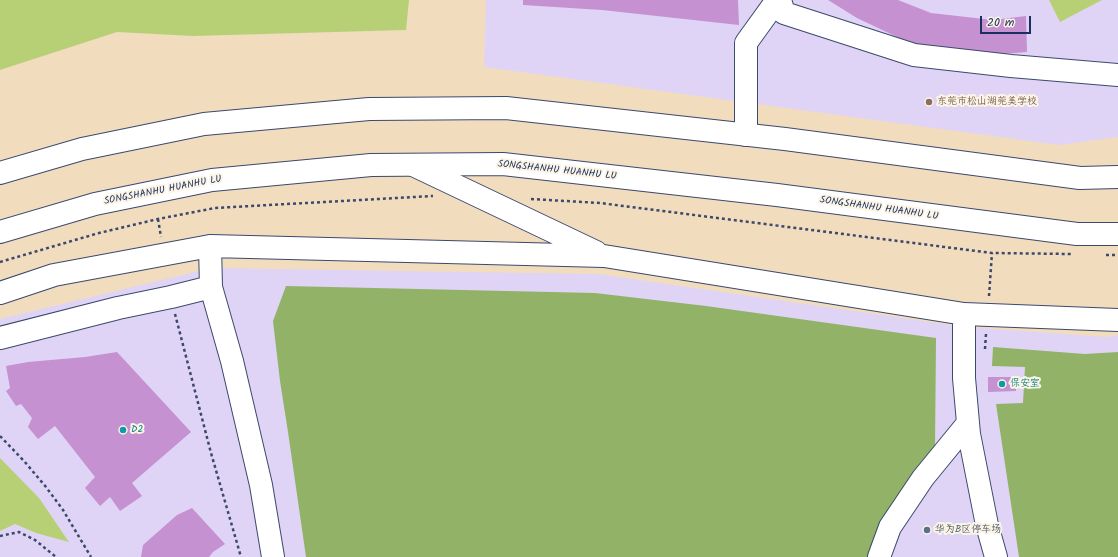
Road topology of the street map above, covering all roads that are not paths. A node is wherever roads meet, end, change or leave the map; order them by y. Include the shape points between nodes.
1 (778, 0) edge
2 (1118, 75) edge
3 (746, 135) junction
4 (0, 162) edge
5 (32, 163) junction
6 (413, 165) junction
7 (0, 173) edge
8 (1118, 177) edge
9 (0, 232) edge
10 (1118, 234) edge
11 (210, 246) junction
12 (604, 256) junction
13 (211, 287) junction
14 (0, 293) edge
15 (964, 314) junction
16 (1118, 320) edge
17 (0, 338) edge
18 (968, 423) junction
19 (273, 557) edge
20 (879, 557) edge
21 (996, 557) edge

1 - 2 street via 784,13 914,55
1 - 3 street via 746,43
3 - 5 street via 506,108 368,108 204,124 82,149
3 - 8 street via 1080,178
4 - 5 street
5 - 7 street
6 - 9 street, SONGSHANHU HUANHU LU via 371,165 212,180 95,204
6 - 10 street, SONGSHANHU HUANHU LU via 503,164 777,195 1077,234
6 - 12 street
11 - 12 street
11 - 13 street
11 - 14 street via 54,275
12 - 15 street
13 - 17 street
13 - 19 street via 232,361 261,485
15 - 16 street
15 - 18 street via 964,378
18 - 20 street via 919,484 890,527
18 - 21 street via 987,525

